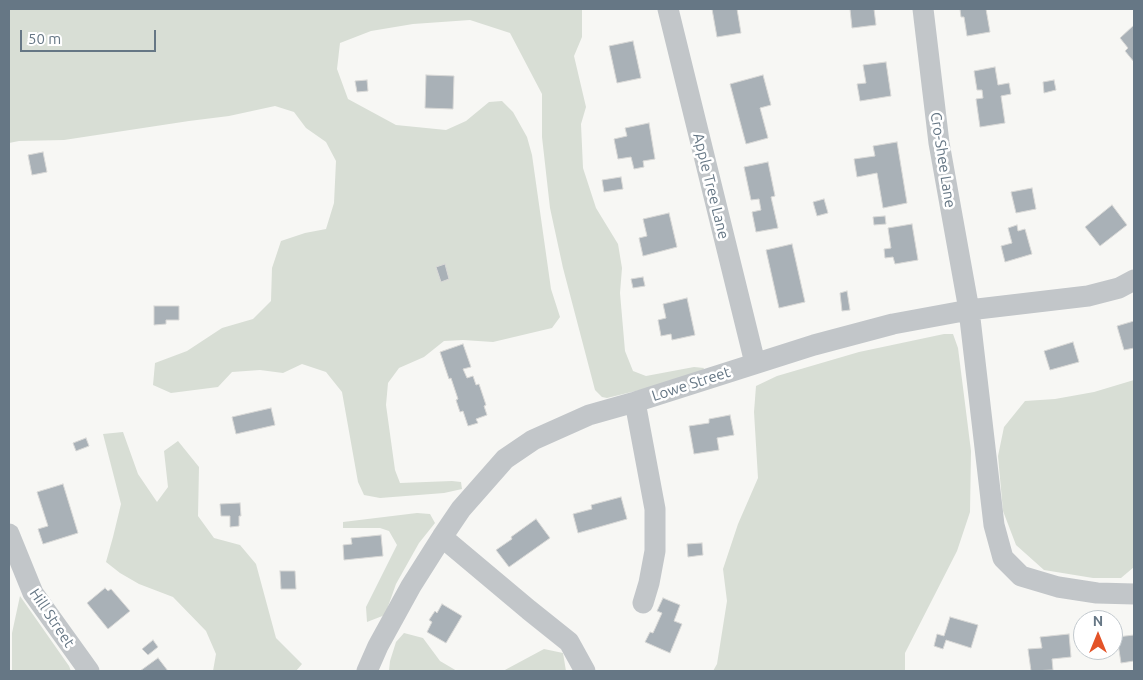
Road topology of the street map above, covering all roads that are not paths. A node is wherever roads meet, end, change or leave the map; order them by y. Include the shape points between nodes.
1 (668, 9) edge
2 (923, 9) edge
3 (1134, 280) edge
4 (969, 310) junction
5 (754, 363) junction
6 (635, 402) junction
7 (9, 534) edge
8 (442, 537) junction
9 (1134, 594) edge
10 (643, 603) dead end
11 (89, 671) edge
12 (367, 671) edge
13 (585, 671) edge

1 - 5 street, Apple Tree Lane
2 - 4 street, Cro-Shee Lane via 940,143
3 - 4 street, Lowe Street via 1119,288 1088,296
4 - 5 street, Lowe Street via 893,324
4 - 9 street, Cro-Shee Lane via 994,525 1003,558 1021,576 1058,587
5 - 6 street, Lowe Street
6 - 8 street, Lowe Street via 589,415 533,440 505,459 460,510
6 - 10 street via 655,509 655,551
7 - 11 street, Hill Street via 33,593
8 - 12 street, Lowe Street via 396,612
8 - 13 street via 569,642

